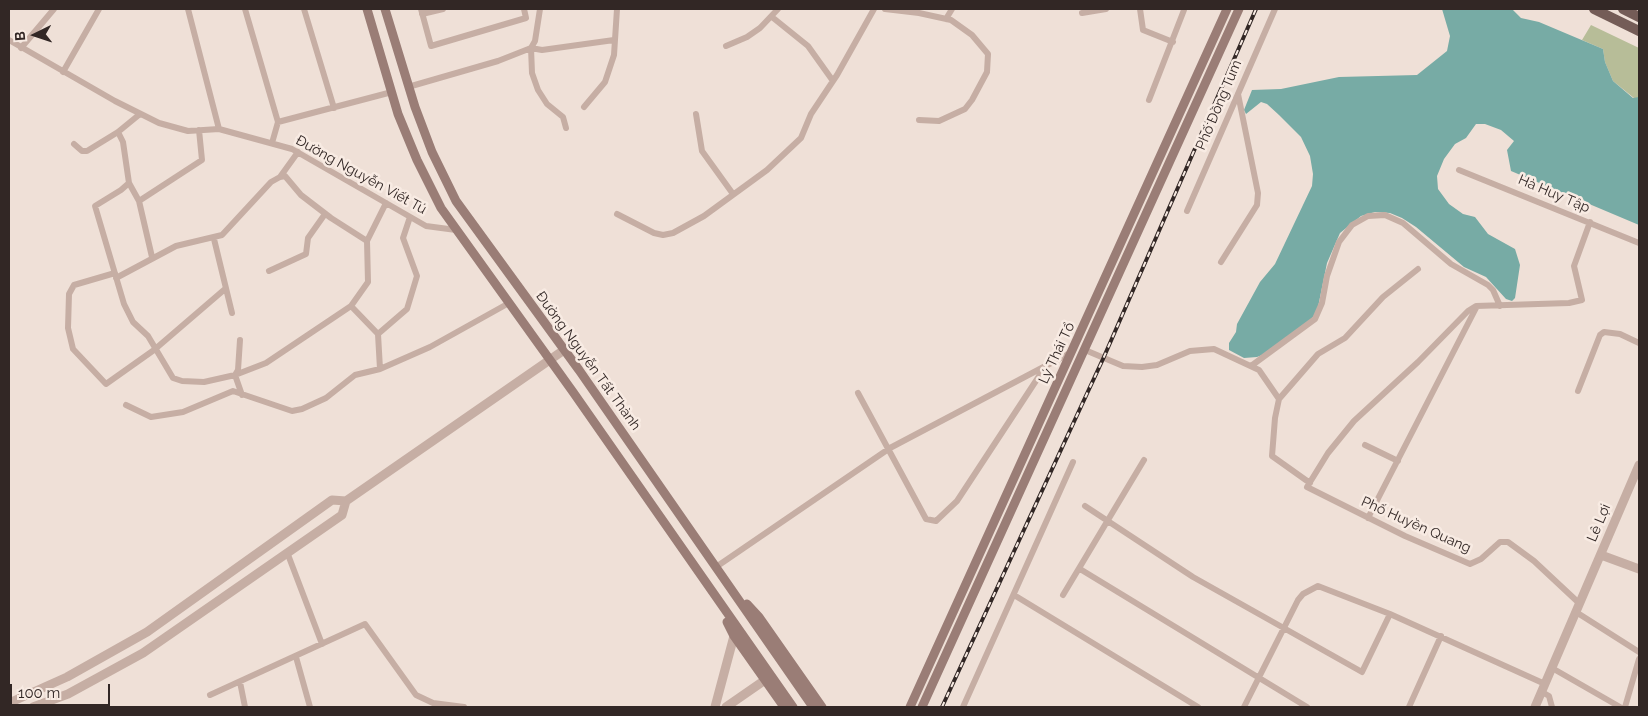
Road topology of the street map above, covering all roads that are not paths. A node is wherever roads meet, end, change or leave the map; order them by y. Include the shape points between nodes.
1 (54, 9) edge
2 (99, 9) edge
3 (188, 9) edge
4 (245, 9) edge
5 (304, 9) edge
6 (368, 9) edge
7 (386, 9) edge
8 (443, 9) edge
9 (524, 9) edge
10 (540, 9) edge
11 (617, 9) edge
12 (778, 9) edge
13 (874, 9) edge
14 (885, 9) edge
15 (952, 9) edge
16 (1106, 9) edge
17 (1140, 9) edge
18 (1183, 9) edge
19 (1227, 9) edge
20 (1240, 9) edge
21 (1275, 9) edge
22 (1594, 9) edge
23 (1623, 9) edge
24 (916, 11) edge
25 (421, 12) edge
26 (1082, 13) dead end
27 (772, 17) junction
28 (1639, 17) edge
29 (946, 19) junction
30 (1639, 31) edge
31 (9, 40) edge
32 (614, 40) junction
33 (1174, 42) junction
34 (726, 46) dead end
35 (21, 48) junction
36 (530, 48) junction
37 (63, 72) junction
38 (833, 81) junction
39 (408, 87) junction
40 (392, 92) junction
41 (1238, 94) junction
42 (1149, 100) dead end
43 (584, 107) dead end
44 (334, 108) junction
45 (140, 114) junction
46 (696, 114) dead end
47 (919, 120) dead end
48 (278, 122) junction
49 (566, 128) dead end
50 (219, 129) junction
51 (199, 130) junction
52 (118, 132) junction
53 (272, 143) junction
54 (74, 144) dead end
55 (298, 152) junction
56 (1459, 170) dead end
57 (280, 176) junction
58 (129, 183) junction
59 (732, 194) junction
60 (139, 201) junction
61 (386, 203) junction
62 (1187, 211) dead end
63 (325, 214) junction
64 (617, 214) dead end
65 (410, 216) junction
66 (1590, 222) junction
67 (473, 225) junction
68 (456, 230) junction
69 (214, 239) junction
70 (367, 242) junction
71 (1639, 243) edge
72 (152, 257) junction
73 (1221, 262) dead end
74 (1418, 269) dead end
75 (269, 271) dead end
76 (116, 275) junction
77 (225, 289) junction
78 (509, 302) junction
79 (1094, 305) junction
80 (351, 306) junction
81 (1476, 306) junction
82 (1500, 306) junction
83 (1103, 309) junction
84 (232, 314) dead end
85 (378, 334) junction
86 (240, 340) dead end
87 (1639, 343) edge
88 (154, 350) junction
89 (564, 350) junction
90 (1085, 350) junction
91 (1072, 352) junction
92 (550, 360) junction
93 (1047, 364) junction
94 (1251, 366) junction
95 (380, 369) junction
96 (235, 375) junction
97 (1578, 391) dead end
98 (858, 393) dead end
99 (242, 395) junction
100 (1279, 399) junction
101 (126, 405) dead end
102 (615, 422) junction
103 (601, 432) junction
104 (1365, 445) dead end
105 (1029, 446) junction
106 (890, 448) junction
107 (1039, 451) junction
108 (1144, 460) dead end
109 (1398, 460) junction
110 (1073, 462) dead end
111 (1639, 465) edge
112 (1308, 485) junction
113 (346, 501) junction
114 (1085, 506) dead end
115 (1368, 518) junction
116 (1108, 522) junction
117 (287, 552) junction
118 (1601, 554) junction
119 (716, 567) junction
120 (1080, 569) junction
121 (1639, 569) edge
122 (728, 584) junction
123 (714, 595) junction
124 (1063, 595) dead end
125 (1014, 596) junction
126 (1578, 608) junction
127 (1390, 614) junction
128 (1283, 630) junction
129 (734, 636) junction
130 (1441, 636) junction
131 (322, 644) junction
132 (1639, 652) edge
133 (296, 657) junction
134 (1639, 659) edge
135 (1552, 668) junction
136 (1258, 679) junction
137 (765, 680) junction
138 (240, 682) junction
139 (1543, 688) junction
140 (210, 695) dead end
141 (9, 703) edge
142 (1608, 705) edge
143 (1553, 706) edge
144 (33, 707) edge
145 (245, 707) edge
146 (310, 707) edge
147 (464, 707) edge
148 (715, 707) edge
149 (726, 707) edge
150 (784, 707) edge
151 (793, 707) edge
152 (813, 707) edge
153 (822, 707) edge
154 (910, 707) edge
155 (922, 707) edge
156 (963, 707) edge
157 (1198, 707) edge
158 (1244, 707) edge
159 (1307, 707) edge
160 (1409, 707) edge
161 (1535, 707) edge
162 (1620, 707) edge
163 (1625, 707) edge

1 - 35 street
2 - 37 street
3 - 50 street
4 - 48 street
5 - 44 street
6 - 40 main road
7 - 39 main road, Đường Nguyễn Tất Thành
8 - 25 street
9 - 25 street via 526,18 431,46
10 - 36 street via 535,41
11 - 32 street
12 - 27 street
13 - 38 street
14 - 24 street
15 - 29 street
16 - 26 street
17 - 33 street via 1142,30
18 - 33 street
19 - 79 main road, Lý Thái Tổ
20 - 83 main road, Lý Thái Tổ
21 - 41 street, Phố Đồng Tum
22 - 30 main road
23 - 28 main road
24 - 29 street
27 - 34 street via 747,37
27 - 38 street via 808,46
29 - 47 street via 982,44 988,54 987,72 965,109 939,121
31 - 35 street, Đường Nguyễn Viết Tú
32 - 36 street via 542,50
32 - 43 street via 614,55 605,82
33 - 42 street
35 - 37 street, Đường Nguyễn Viết Tú
36 - 39 street via 498,61
36 - 49 street via 532,73 538,90 547,104 563,116
37 - 45 street, Đường Nguyễn Viết Tú
38 - 59 street via 811,114 801,138 767,170
39 - 67 main road, Đường Nguyễn Tất Thành via 432,152 456,201
40 - 44 street
40 - 68 main road via 417,160
41 - 62 street, Phố Đồng Tum
41 - 73 street via 1258,193 1257,205
44 - 48 street
45 - 51 street, Đường Nguyễn Viết Tú via 188,131
45 - 52 street
46 - 59 street via 702,151
48 - 53 street
50 - 51 street, Đường Nguyễn Viết Tú
50 - 53 street, Đường Nguyễn Viết Tú
51 - 60 street via 202,160
52 - 54 street via 87,151
52 - 58 street via 123,142
53 - 55 street, Đường Nguyễn Viết Tú
55 - 57 street
55 - 61 street, Đường Nguyễn Viết Tú
56 - 66 street, Hà Huy Tập
57 - 63 street via 285,176 300,195
57 - 69 street via 222,235
58 - 60 street
58 - 76 street via 95,206
59 - 64 street via 682,230 663,235
60 - 72 street
61 - 65 street, Đường Nguyễn Viết Tú
61 - 70 street
63 - 70 street
63 - 75 street via 308,238 306,254
65 - 68 street, Đường Nguyễn Viết Tú via 426,226
65 - 85 street via 404,238 417,276 407,309
66 - 71 street, Hà Huy Tập
66 - 82 street via 1574,266 1582,300
67 - 68 main road
67 - 89 main road, Đường Nguyễn Tất Thành
68 - 78 main road
69 - 72 street via 176,246
69 - 77 street
70 - 80 street via 368,282
72 - 76 street via 142,266
74 - 100 street via 1383,297 1345,338 1318,354
76 - 88 street via 133,322 148,336
76 - 88 street via 74,285 69,294 68,328 73,349 106,384
77 - 84 street
77 - 88 street
78 - 92 main road
78 - 95 street via 430,347
79 - 83 main road
79 - 91 main road, Lý Thái Tổ
80 - 85 street
80 - 96 street via 266,363
81 - 82 street
81 - 109 street
81 - 112 street via 1354,421
82 - 94 street via 1488,285 1451,264 1403,223 1385,216 1368,216 1352,224 1339,242 1315,319
83 - 90 main road, Lý Thái Tổ
85 - 95 street
86 - 96 street
87 - 97 street via 1620,334 1604,332 1600,335
88 - 96 street via 173,378 204,382
89 - 92 street
89 - 102 main road, Đường Nguyễn Tất Thành
90 - 94 street via 1123,366 1142,367 1156,365 1190,351 1214,349
90 - 107 main road, Lý Thái Tổ
91 - 93 street
91 - 105 main road, Lý Thái Tổ
92 - 103 main road
92 - 113 street
93 - 106 street
93 - 106 street via 957,501 936,521 926,519
94 - 100 street via 1259,370
95 - 99 street via 355,375 326,398 292,411
96 - 99 street
98 - 106 street
99 - 101 street via 233,391 182,412 151,417
100 - 112 street, Phố Huyền Quang via 1272,456
102 - 103 main road
102 - 119 main road, Đường Nguyễn Tất Thành
103 - 123 main road
104 - 109 street
105 - 107 main road
105 - 154 main road, Lý Thái Tổ
106 - 119 street
107 - 155 main road, Lý Thái Tổ
108 - 116 street
109 - 115 street
110 - 125 street
111 - 118 street, Lê Lợi
112 - 115 street, Phố Huyền Quang
113 - 117 street via 342,516
113 - 141 street via 332,500 147,632 67,677
114 - 116 street
115 - 126 street, Phố Huyền Quang via 1470,564 1500,542 1508,542 1534,561
116 - 120 street
116 - 128 street
117 - 131 street
117 - 144 street via 143,653 68,694
118 - 121 street, Lê Lợi
118 - 126 street
119 - 122 main road, Đường Nguyễn Tất Thành
120 - 124 street
120 - 136 street
122 - 152 main road, Đường Nguyễn Tất Thành
122 - 153 main road via 759,617
123 - 129 main road
123 - 151 main road
125 - 156 street
125 - 157 street
126 - 132 street
126 - 135 street
127 - 128 street via 1315,586 1298,600
127 - 128 street via 1362,672
127 - 130 street
128 - 136 street
129 - 137 main road
129 - 148 street
130 - 139 street
130 - 160 street
131 - 133 street
131 - 147 street via 365,624 416,695 433,703
133 - 138 street
133 - 146 street
134 - 163 street
135 - 139 street
135 - 142 street
136 - 158 street
136 - 159 street
137 - 149 street
137 - 150 main road
138 - 140 street
138 - 145 street
139 - 143 street
139 - 161 street
142 - 162 street

